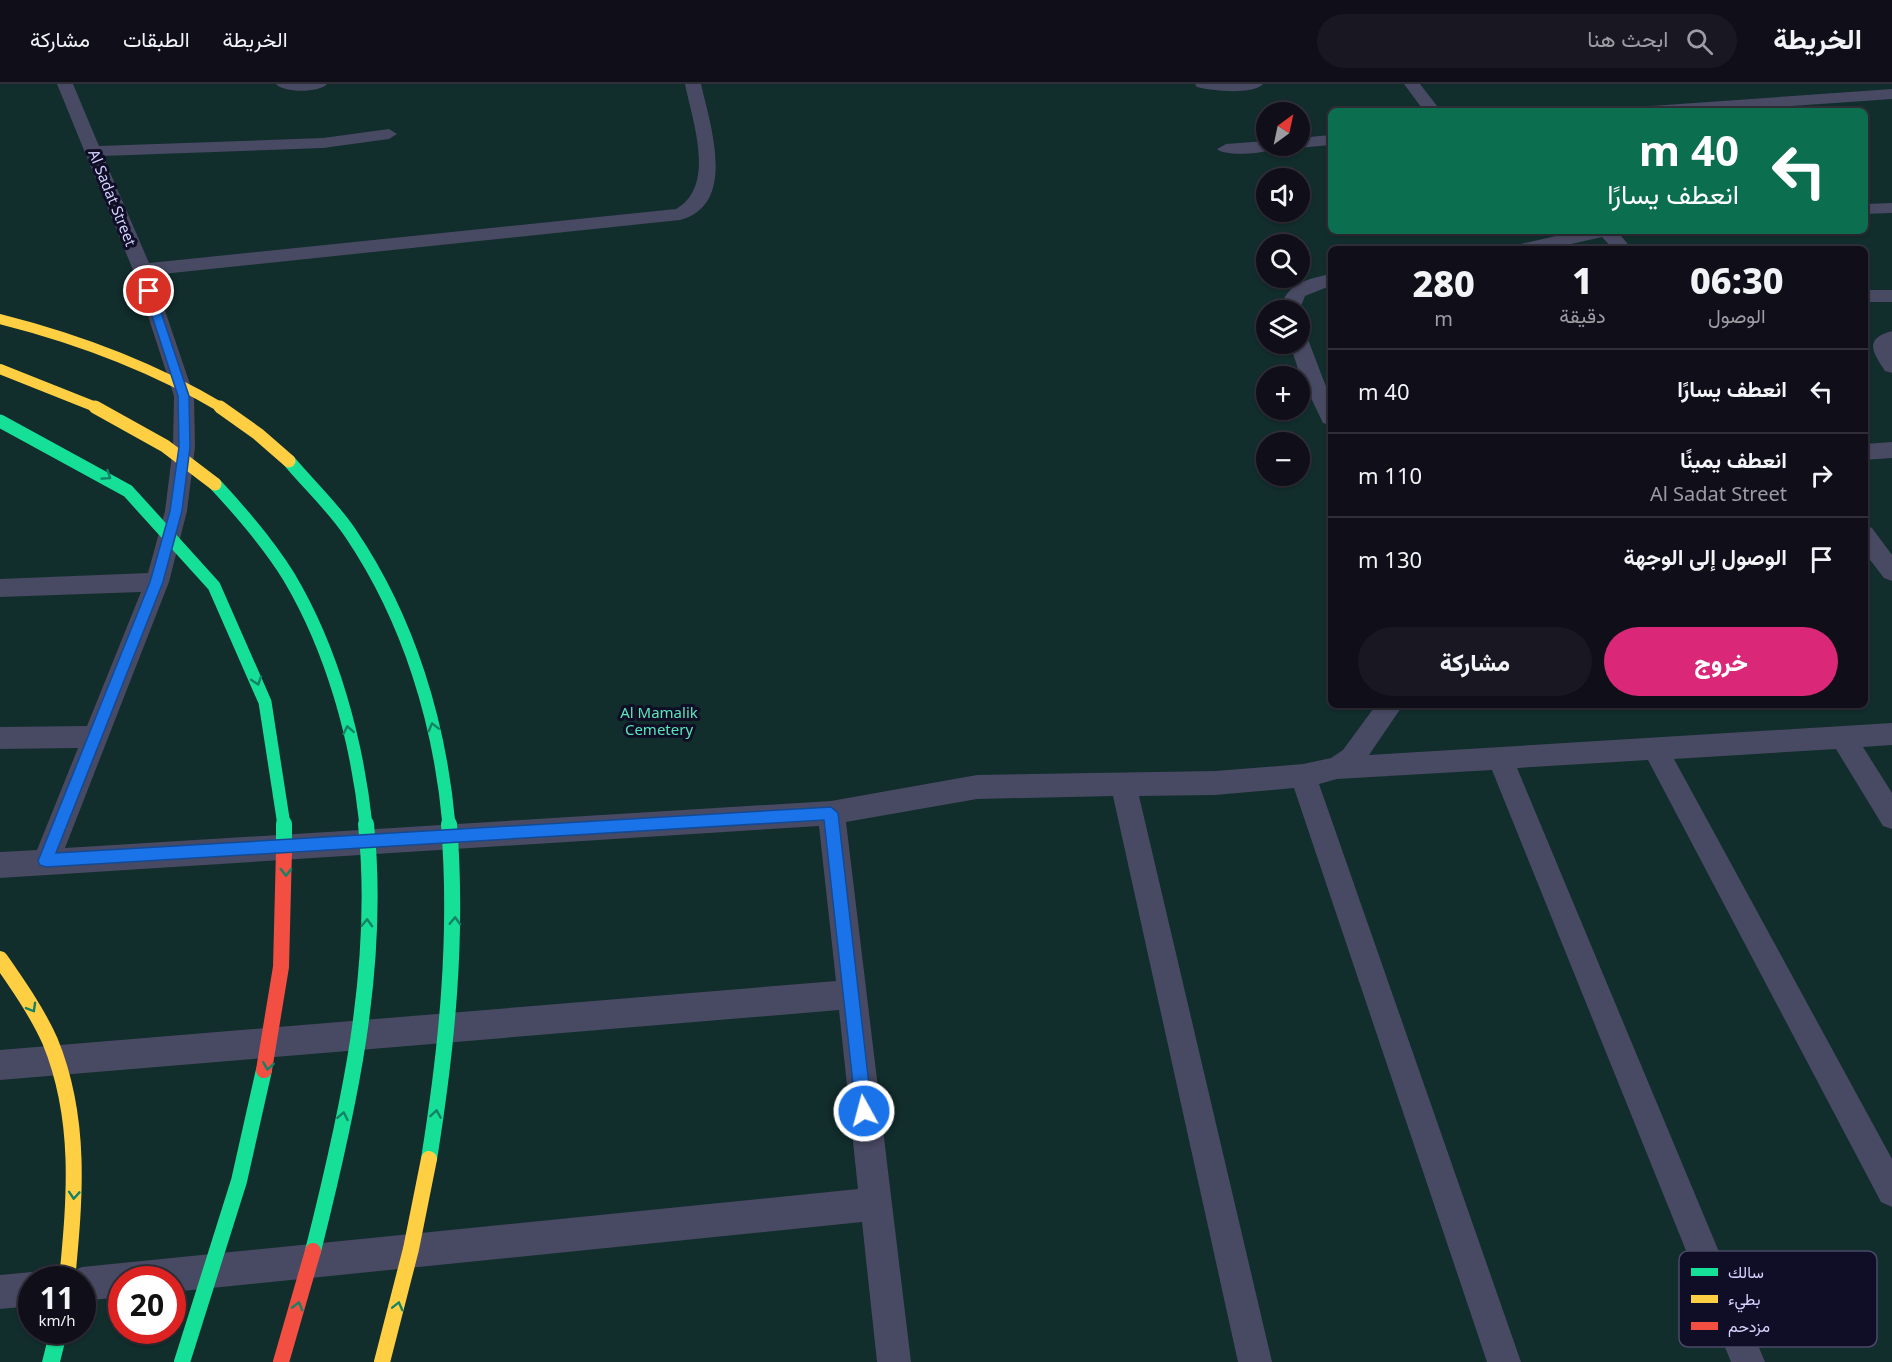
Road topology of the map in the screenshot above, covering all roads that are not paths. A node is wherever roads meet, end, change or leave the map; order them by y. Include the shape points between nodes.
1 (65, 84) edge
2 (284, 84) edge
3 (319, 84) edge
4 (693, 84) edge
5 (1203, 84) edge
6 (1255, 84) edge
7 (1412, 84) edge
8 (1892, 94) edge
9 (1431, 108) edge
10 (1694, 108) edge
11 (389, 134) dead end
12 (1328, 140) edge
13 (1310, 142) edge
14 (1256, 147) edge
15 (1226, 149) dead end
16 (93, 151) junction
17 (1892, 208) edge
18 (1868, 209) edge
19 (1591, 234) edge
20 (1608, 234) edge
21 (1537, 246) edge
22 (1620, 246) edge
23 (142, 270) junction
24 (1328, 280) edge
25 (1868, 296) edge
26 (1892, 296) edge
27 (1292, 300) edge
28 (0, 319) edge
29 (1892, 338) edge
30 (1307, 354) edge
31 (1892, 366) edge
32 (0, 369) edge
33 (1320, 374) edge
34 (1328, 409) edge
35 (0, 421) edge
36 (1892, 450) edge
37 (1868, 452) edge
38 (1868, 539) edge
39 (1892, 571) edge
40 (1868, 572) edge
41 (157, 582) junction
42 (0, 588) edge
43 (1388, 708) edge
44 (1892, 734) edge
45 (95, 737) junction
46 (1843, 737) junction
47 (0, 738) edge
48 (1656, 748) junction
49 (1500, 758) junction
50 (1337, 768) junction
51 (1304, 776) junction
52 (1123, 783) junction
53 (831, 813) junction
54 (1892, 817) edge
55 (46, 861) junction
56 (0, 865) edge
57 (0, 959) edge
58 (850, 994) junction
59 (0, 1065) edge
60 (1892, 1191) edge
61 (875, 1204) junction
62 (1702, 1251) edge
63 (68, 1266) edge
64 (186, 1274) edge
65 (18, 1290) edge
66 (0, 1292) edge
67 (56, 1344) edge
68 (1742, 1347) edge
69 (51, 1362) edge
70 (182, 1362) edge
71 (281, 1362) edge
72 (382, 1362) edge
73 (894, 1362) edge
74 (1256, 1362) edge
75 (1504, 1362) edge
76 (1748, 1362) edge

1 - 16 lane, Al Sadat Street
2 - 3 lane
4 - 23 lane via 708,161 705,188 696,204 680,214
5 - 6 lane
7 - 9 lane
8 - 10 lane
11 - 16 lane via 323,143
12 - 13 lane
14 - 15 lane
16 - 23 lane, Al Sadat Street
17 - 18 lane
19 - 21 lane
20 - 22 lane
23 - 41 lane, Al Sadat Street via 184,396 184,447 176,511
24 - 27 lane via 1305,286
25 - 26 lane
72 -> 28 highway, bridge via 423,1192 453,972 455,897 450,820 440,751 408,641 386,588 329,500 252,427 163,372 114,351
29 - 31 lane via 1882,344
30 - 33 lane
71 -> 32 highway, bridge via 328,1195 352,1072 366,963 370,866 345,711 321,639 292,579 256,527 213,482 166,445 113,414 55,386
33 - 34 lane
35 -> 70 highway, bridge via 42,438 113,480 176,536 229,611 251,660 280,773 286,838 286,910 280,988 266,1075 245,1171
36 - 37 lane
38 - 39 lane
39 - 40 lane
41 - 42 lane
41 - 45 lane, Al Sadat Street
43 - 50 lane via 1352,758
44 - 46 lane
45 - 47 lane
45 - 55 lane, Al Sadat Street
46 - 48 lane
46 - 54 lane
48 - 49 lane
48 - 60 lane
49 - 50 lane
49 - 62 lane
50 - 51 lane
51 - 52 lane via 1215,783
51 - 75 lane
52 - 53 lane via 977,786
52 - 74 lane
53 - 55 lane
53 - 58 lane
55 - 56 lane
57 -> 63 highway, bridge via 54,1051 72,1107 76,1174
58 - 59 lane
58 - 61 lane
61 - 64 lane
61 - 73 lane
65 - 66 lane
67 - 69 highway
68 - 76 lane

